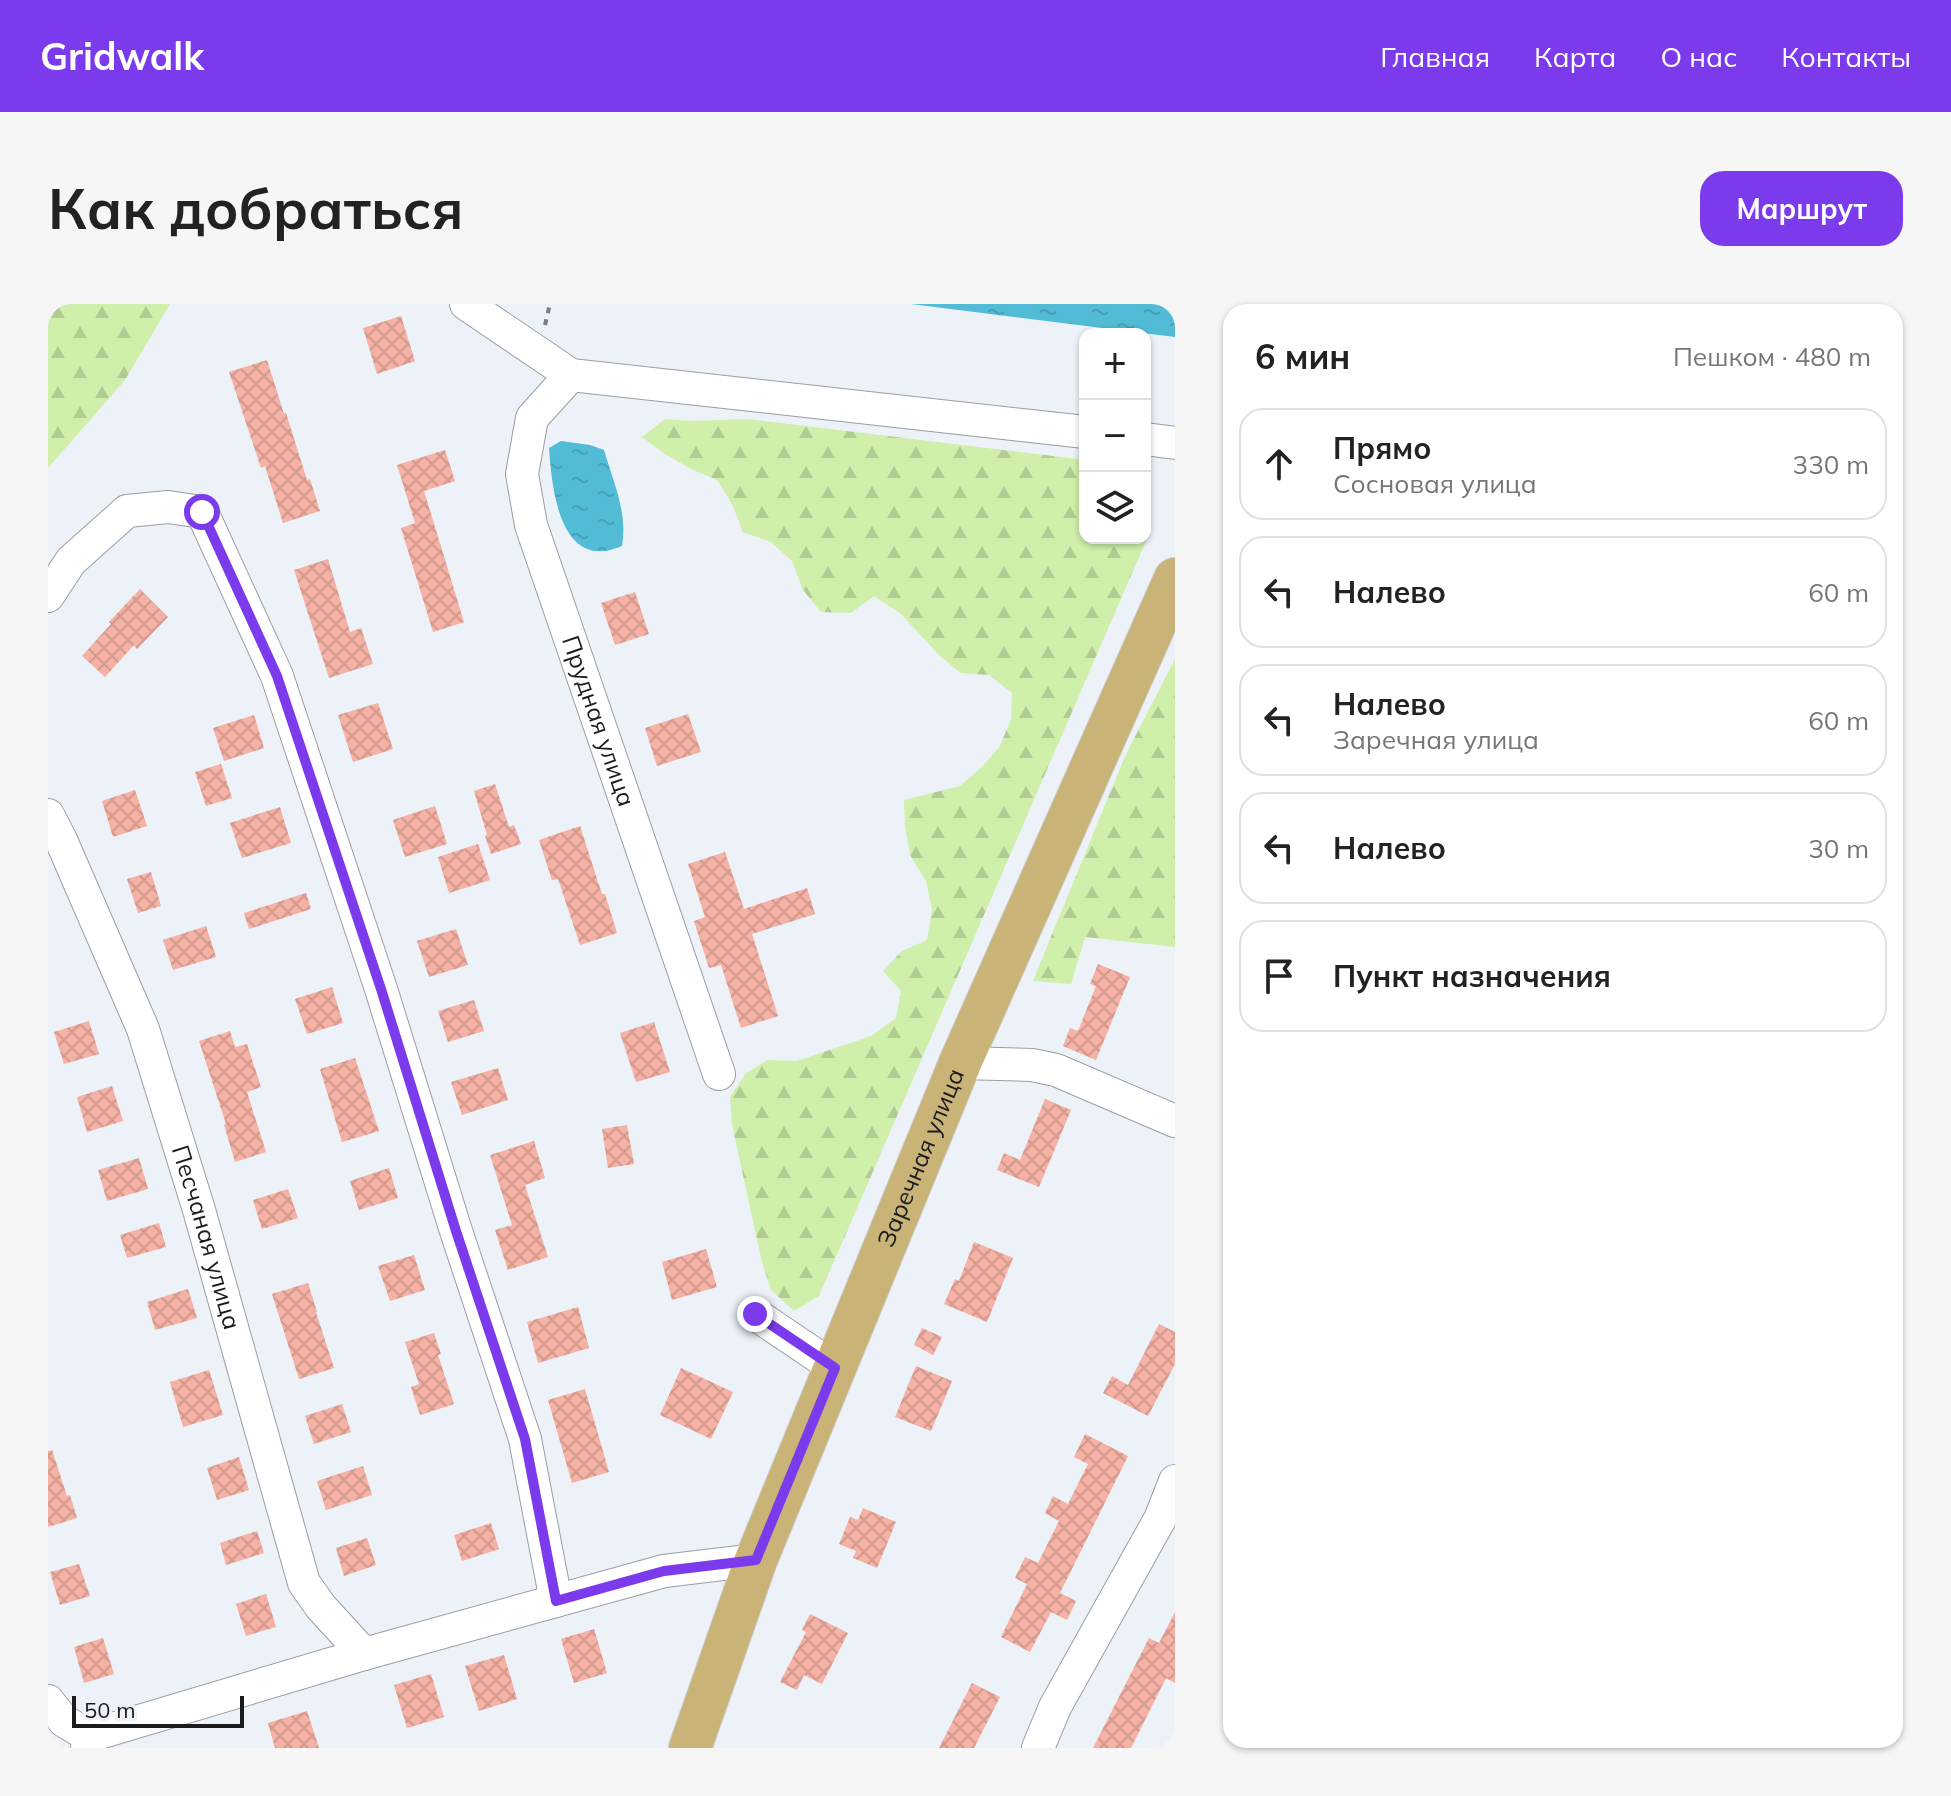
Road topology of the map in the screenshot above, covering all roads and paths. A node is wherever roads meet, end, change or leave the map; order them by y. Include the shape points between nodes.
1 (466, 304) edge
2 (571, 375) junction
3 (1079, 431) edge
4 (1151, 440) edge
5 (1175, 443) edge
6 (1175, 579) edge
7 (48, 596) edge
8 (48, 815) edge
9 (960, 1063) junction
10 (719, 1074) dead end
11 (1175, 1121) edge
12 (755, 1314) dead end
13 (835, 1368) junction
14 (1175, 1481) edge
15 (756, 1560) junction
16 (556, 1601) junction
17 (364, 1654) junction
18 (48, 1701) edge
19 (88, 1742) edge
20 (690, 1748) edge
21 (1038, 1748) edge

1 - 2 street
2 - 3 street
2 - 10 street, Прудная улица via 532,418 522,474 531,525
4 - 5 street
6 - 9 main road, Заречная улица
7 - 16 street via 71,561 127,511 168,507 202,512 277,676 376,974 525,1439
8 - 17 street, Песчаная улица via 143,1029 304,1583
9 - 11 street via 1056,1070
9 - 13 main road, Заречная улица
12 - 13 street
13 - 15 main road, Заречная улица
14 - 21 street via 1160,1519 1055,1707
15 - 16 street via 664,1571
15 - 20 main road, Заречная улица
16 - 17 street
17 - 19 street
18 - 19 street

